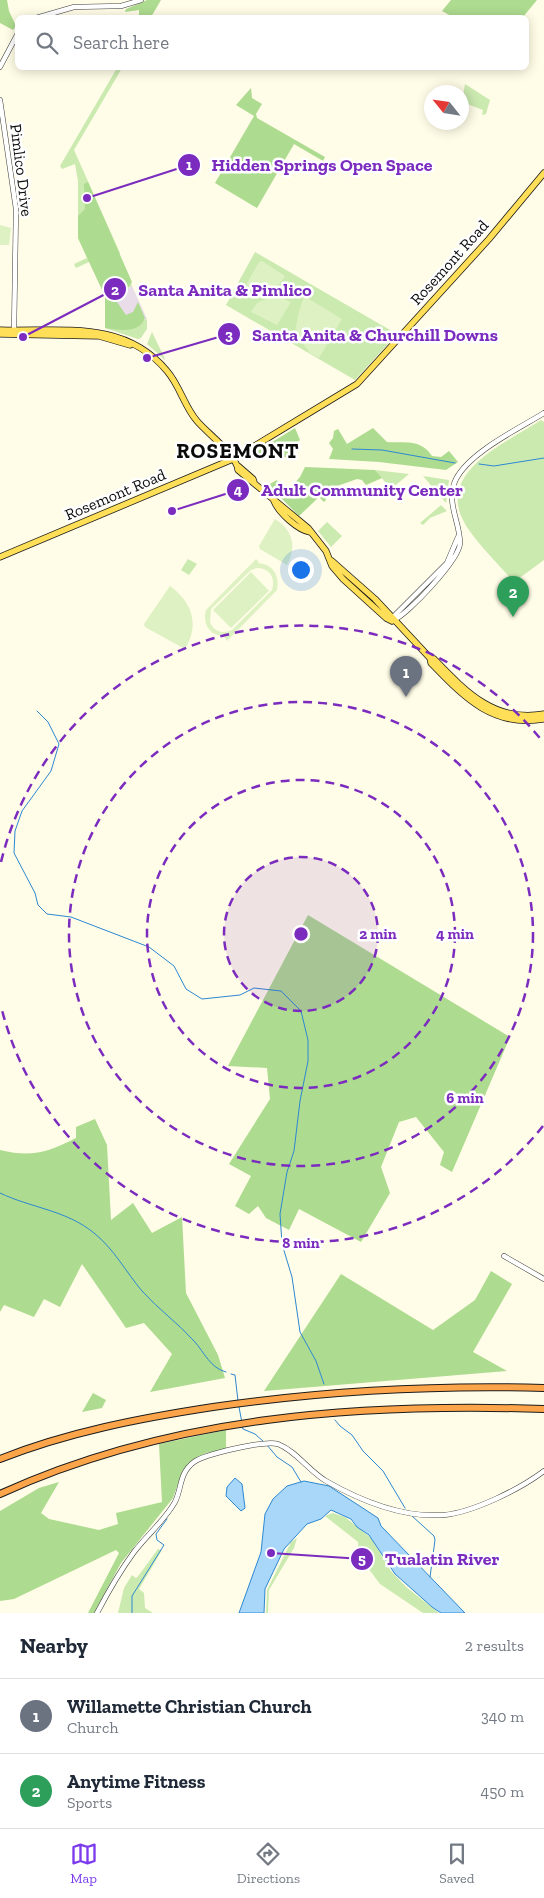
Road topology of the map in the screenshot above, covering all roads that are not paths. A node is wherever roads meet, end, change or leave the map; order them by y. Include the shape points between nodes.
1 (141, 0) edge
2 (46, 15) edge
3 (15, 39) edge
4 (0, 67) edge
5 (0, 100) edge
6 (544, 173) edge
7 (0, 330) edge
8 (14, 332) junction
9 (0, 334) edge
10 (544, 413) edge
11 (233, 459) junction
12 (0, 557) edge
13 (392, 621) junction
14 (430, 658) junction
15 (544, 714) edge
16 (544, 719) edge
17 (504, 1256) dead end
18 (544, 1279) edge
19 (544, 1388) edge
20 (544, 1409) edge
21 (0, 1459) edge
22 (544, 1471) edge
23 (0, 1494) edge
24 (97, 1613) edge

1 - 2 street via 121,6 74,7
3 - 4 street
5 - 8 street, Pimlico Drive via 16,213
6 - 11 main road, Rosemont Road via 490,239 361,380
7 - 8 main road
8 - 9 main road
8 - 11 main road via 99,336 140,348 169,374 194,418
10 - 13 street via 463,468 452,498 459,546 451,564
11 - 12 main road, Rosemont Road
11 - 13 main road via 242,474 308,528 343,580
13 - 14 main road
14 - 15 main road via 469,694 492,709 518,715
14 - 16 main road via 431,663 461,694 479,708 510,719
17 - 18 street
19 - 21 highway via 400,1388 249,1402 92,1430
20 - 23 highway via 398,1409 250,1422 162,1438 98,1456
22 - 24 street via 507,1493 455,1513 434,1515 382,1506 360,1498 318,1475 279,1445 264,1443 199,1459 187,1469 173,1504 128,1560

